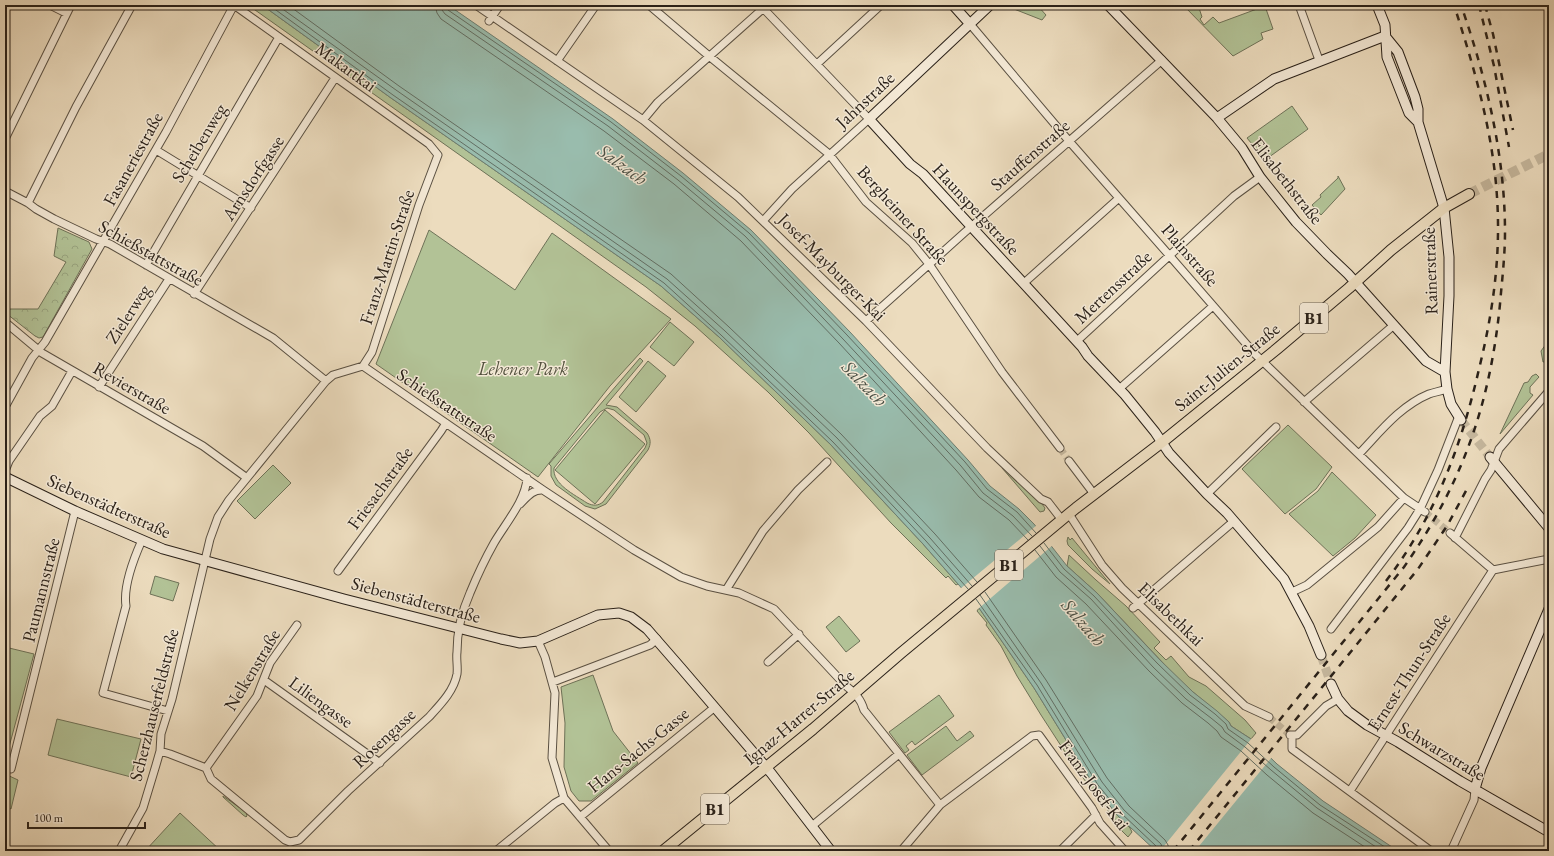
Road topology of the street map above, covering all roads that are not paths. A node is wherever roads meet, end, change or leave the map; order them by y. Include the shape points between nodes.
1 (50, 5) edge
2 (71, 5) edge
3 (132, 5) edge
4 (234, 5) edge
5 (476, 5) edge
6 (500, 5) edge
7 (596, 5) edge
8 (649, 5) edge
9 (881, 5) edge
10 (953, 5) edge
11 (990, 5) edge
12 (1108, 5) edge
13 (1299, 5) edge
14 (1377, 5) edge
15 (764, 6) edge
16 (66, 13) junction
17 (490, 18) junction
18 (970, 24) junction
19 (1385, 36) junction
20 (279, 38) junction
21 (709, 56) junction
22 (1162, 60) junction
23 (1319, 60) junction
24 (557, 61) junction
25 (817, 64) junction
26 (336, 78) junction
27 (1217, 118) junction
28 (869, 119) junction
29 (643, 120) junction
30 (5, 139) edge
31 (1069, 141) junction
32 (156, 150) junction
33 (829, 154) junction
34 (438, 155) joint
35 (198, 174) junction
36 (1260, 177) junction
37 (5, 191) edge
38 (1469, 194) tunnel mouth
39 (1119, 198) junction
40 (28, 203) junction
41 (251, 208) junction
42 (1444, 208) junction
43 (764, 221) junction
44 (971, 226) junction
45 (103, 242) junction
46 (1170, 255) junction
47 (929, 264) junction
48 (146, 265) junction
49 (169, 279) junction
50 (1354, 282) junction
51 (1024, 284) junction
52 (194, 294) junction
53 (1213, 306) junction
54 (866, 321) junction
55 (5, 322) edge
56 (1394, 325) junction
57 (1077, 341) junction
58 (39, 350) junction
59 (1262, 362) junction
60 (363, 366) junction
61 (72, 371) junction
62 (1445, 372) junction
63 (326, 382) junction
64 (99, 387) junction
65 (1119, 389) junction
66 (1447, 390) junction
67 (1549, 391) edge
68 (1304, 402) junction
69 (5, 407) edge
70 (1460, 418) joint
71 (446, 423) junction
72 (1276, 427) dead end
73 (1161, 443) junction
74 (1060, 448) tunnel mouth
75 (1360, 454) junction
76 (1492, 459) junction
77 (1069, 460) tunnel mouth
78 (827, 462) dead end
79 (5, 471) edge
80 (5, 477) edge
81 (247, 478) junction
82 (527, 478) junction
83 (543, 490) junction
84 (1094, 494) junction
85 (1207, 494) junction
86 (1404, 498) junction
87 (1422, 510) junction
88 (75, 511) junction
89 (512, 514) junction
90 (1064, 518) junction
91 (1234, 521) junction
92 (1549, 528) edge
93 (142, 540) junction
94 (1549, 559) edge
95 (205, 561) junction
96 (1493, 570) junction
97 (338, 571) dead end
98 (726, 590) junction
99 (1292, 592) junction
100 (1136, 606) junction
101 (1549, 609) edge
102 (296, 626) dead end
103 (459, 628) junction
104 (1330, 629) dead end
105 (798, 634) junction
106 (656, 639) junction
107 (538, 641) junction
108 (1320, 654) tunnel mouth
109 (768, 662) dead end
110 (264, 680) junction
111 (553, 682) junction
112 (1331, 684) tunnel mouth
113 (856, 694) junction
114 (1338, 699) junction
115 (715, 707) junction
116 (168, 711) junction
117 (1269, 717) tunnel mouth
118 (1386, 735) junction
119 (160, 751) junction
120 (899, 754) junction
121 (380, 763) junction
122 (766, 767) junction
123 (206, 768) junction
124 (11, 769) dead end
125 (1475, 789) junction
126 (1350, 791) junction
127 (564, 798) junction
128 (940, 805) junction
129 (1096, 815) junction
130 (580, 817) junction
131 (812, 826) junction
132 (1549, 832) edge
133 (120, 851) edge
134 (496, 851) edge
135 (609, 851) edge
136 (663, 851) edge
137 (831, 851) edge
138 (901, 851) edge
139 (1060, 851) edge
140 (1125, 851) edge
141 (1431, 851) edge
142 (1451, 851) edge

1 - 16 street
2 - 16 street
3 - 40 street
4 - 20 street, Makartkai
4 - 32 street, Fasaneriestraße
5 - 17 street, Josef-Mayburger-Kai
6 - 17 street
7 - 24 street
8 - 21 street, Bergheimer Straße
9 - 25 street
10 - 18 street, Plainstraße
11 - 18 street, Jahnstraße
12 - 22 street, Elisabethstraße
13 - 23 street
14 - 19 street, Rainerstraße via 1385,25
15 - 21 street
15 - 25 street, Haunspergstraße
16 - 30 street
17 - 24 street, Josef-Mayburger-Kai
18 - 28 street, Jahnstraße
18 - 31 street, Plainstraße
19 - 23 street
19 - 42 street, Rainerstraße via 1398,52 1415,97 1418,122
20 - 26 street, Makartkai
20 - 35 street, Scheibenweg
21 - 29 street via 658,102
21 - 33 street, Bergheimer Straße
22 - 27 street, Elisabethstraße
22 - 31 street, Stauffenstraße
23 - 27 street via 1274,78
24 - 29 street, Josef-Mayburger-Kai
25 - 28 street, Haunspergstraße
26 - 34 street, Makartkai via 429,144
26 - 41 street, Arnsdorfgasse
27 - 36 street, Elisabethstraße via 1242,148
28 - 33 street, Jahnstraße
28 - 44 street, Haunspergstraße
29 - 43 street, Josef-Mayburger-Kai
31 - 39 street, Plainstraße
31 - 44 street, Stauffenstraße
32 - 35 street
32 - 45 street, Fasaneriestraße
33 - 43 street, Jahnstraße via 790,191
33 - 47 street, Bergheimer Straße via 866,202 912,243
34 - 60 street, Franz-Martin-Straße via 419,205 372,352
35 - 41 street
35 - 48 street, Scheibenweg
36 - 46 street, Mertensstraße via 1234,196
36 - 50 street, Elisabethstraße via 1296,222
37 - 40 street, Schießstattstraße
38 - 42 main road, Saint-Julien-Straße / B1
39 - 46 street, Plainstraße
39 - 51 street
40 - 45 street, Schießstattstraße via 54,219
41 - 52 street, Arnsdorfgasse
42 - 50 main road, Saint-Julien-Straße / B1
42 - 62 street, Rainerstraße via 1449,296
43 - 54 street, Josef-Mayburger-Kai
44 - 47 street, Stauffenstraße
44 - 51 street, Haunspergstraße
45 - 48 street, Schießstattstraße
45 - 58 street, Fasaneriestraße
46 - 53 street, Plainstraße
46 - 57 street, Mertensstraße
47 - 54 street, Stauffenstraße
47 - 74 street, Bergheimer Straße via 1002,372
48 - 49 street, Schießstattstraße
49 - 52 street, Schießstattstraße
49 - 64 street, Zielerweg
50 - 56 street, Elisabethstraße
50 - 59 main road, Saint-Julien-Straße / B1
51 - 57 street, Haunspergstraße
52 - 63 street, Schießstattstraße via 273,338
53 - 59 street, Plainstraße
53 - 65 street
54 - 90 street, Josef-Mayburger-Kai via 987,448 1041,500 1048,502
55 - 58 street, Revierstraße
56 - 62 street, Elisabethstraße via 1426,361
56 - 68 street
57 - 65 street, Haunspergstraße
58 - 61 street, Revierstraße
58 - 69 street, Fasaneriestraße
59 - 68 street, Plainstraße
59 - 73 main road, Saint-Julien-Straße / B1
60 - 63 street via 333,375
60 - 71 street, Schießstattstraße
61 - 64 street, Revierstraße
61 - 79 street via 52,406 40,416
62 - 66 street, Rainerstraße
63 - 81 street
64 - 81 street, Revierstraße via 203,446
65 - 73 street, Haunspergstraße via 1155,432
66 - 70 street, Rainerstraße via 1451,404
66 - 75 street via 1429,394 1403,410
67 - 76 street
68 - 75 street, Plainstraße
70 - 87 street
71 - 82 street, Schießstattstraße
71 - 97 street, Friesachstraße
72 - 85 street
73 - 84 main road, Saint-Julien-Straße / B1
73 - 85 street, Haunspergstraße
75 - 86 street, Plainstraße
76 - 92 street
76 - 96 street via 1452,535
77 - 84 street
78 - 98 street via 798,490 763,532
80 - 88 street, Siebenstädterstraße
81 - 95 street via 218,517
82 - 83 street, Schießstattstraße
82 - 89 street via 522,497
83 - 89 street via 531,493
83 - 98 street, Schießstattstraße via 634,550 681,577
84 - 90 main road, Saint-Julien-Straße / B1
85 - 91 street, Haunspergstraße
86 - 87 street, Plainstraße
86 - 99 street via 1378,527 1307,584
87 - 104 street
88 - 93 street, Siebenstädterstraße
88 - 124 street, Paumannstraße
89 - 103 street, Rosengasse via 494,543 470,594
90 - 100 street, Elisabethkai
90 - 113 main road, Ignaz-Harrer-Straße / B1 via 901,653
91 - 99 street, Haunspergstraße via 1262,552
91 - 100 street
93 - 95 street, Siebenstädterstraße
93 - 116 street via 135,555 124,598 126,606 103,693
94 - 96 street
95 - 103 street, Siebenstädterstraße
95 - 116 street, Scherzhauserfeldstraße
96 - 118 street, Ernest-Thun-Straße
98 - 105 street, Schießstattstraße via 774,609
99 - 108 street, Haunspergstraße
100 - 117 street, Elisabethkai via 1245,706
101 - 125 street via 1481,768
102 - 110 street, Nelkenstraße via 270,663
103 - 107 street, Siebenstädterstraße via 520,643
103 - 121 street, Rosengasse via 457,674 451,690 439,707
105 - 109 street
105 - 113 street, Schießstattstraße
106 - 107 street, Siebenstädterstraße via 631,617 618,613 598,615
106 - 111 street via 650,645
106 - 115 street, Siebenstädterstraße
107 - 111 street
110 - 121 street, Liliengasse
110 - 123 street, Nelkenstraße via 258,696
111 - 127 street via 556,710 552,758
112 - 114 street, Schwarzstraße
113 - 120 street via 864,710
113 - 122 main road, Ignaz-Harrer-Straße / B1
114 - 118 street, Schwarzstraße via 1348,711
114 - 126 street via 1326,706 1301,732 1291,735 1292,749
115 - 122 street, Siebenstädterstraße
115 - 130 street, Hans-Sachs-Gasse
116 - 119 street, Scherzhauserfeldstraße via 161,734
118 - 125 street, Schwarzstraße
118 - 126 street, Ernest-Thun-Straße
119 - 123 street
119 - 133 street, Scherzhauserfeldstraße via 143,808
120 - 128 street
120 - 131 street
121 - 123 street, Rosengasse via 299,840 290,842 211,779
122 - 131 street, Siebenstädterstraße
122 - 136 main road, Ignaz-Harrer-Straße / B1
125 - 132 street, Schwarzstraße
125 - 142 street via 1474,800
126 - 141 street
127 - 130 street
127 - 134 street, Hans-Sachs-Gasse
128 - 129 street, Franz-Josef-Kai via 1032,736 1040,735
128 - 138 street
129 - 139 street
129 - 140 street, Franz-Josef-Kai
130 - 135 street
131 - 137 street, Siebenstädterstraße

